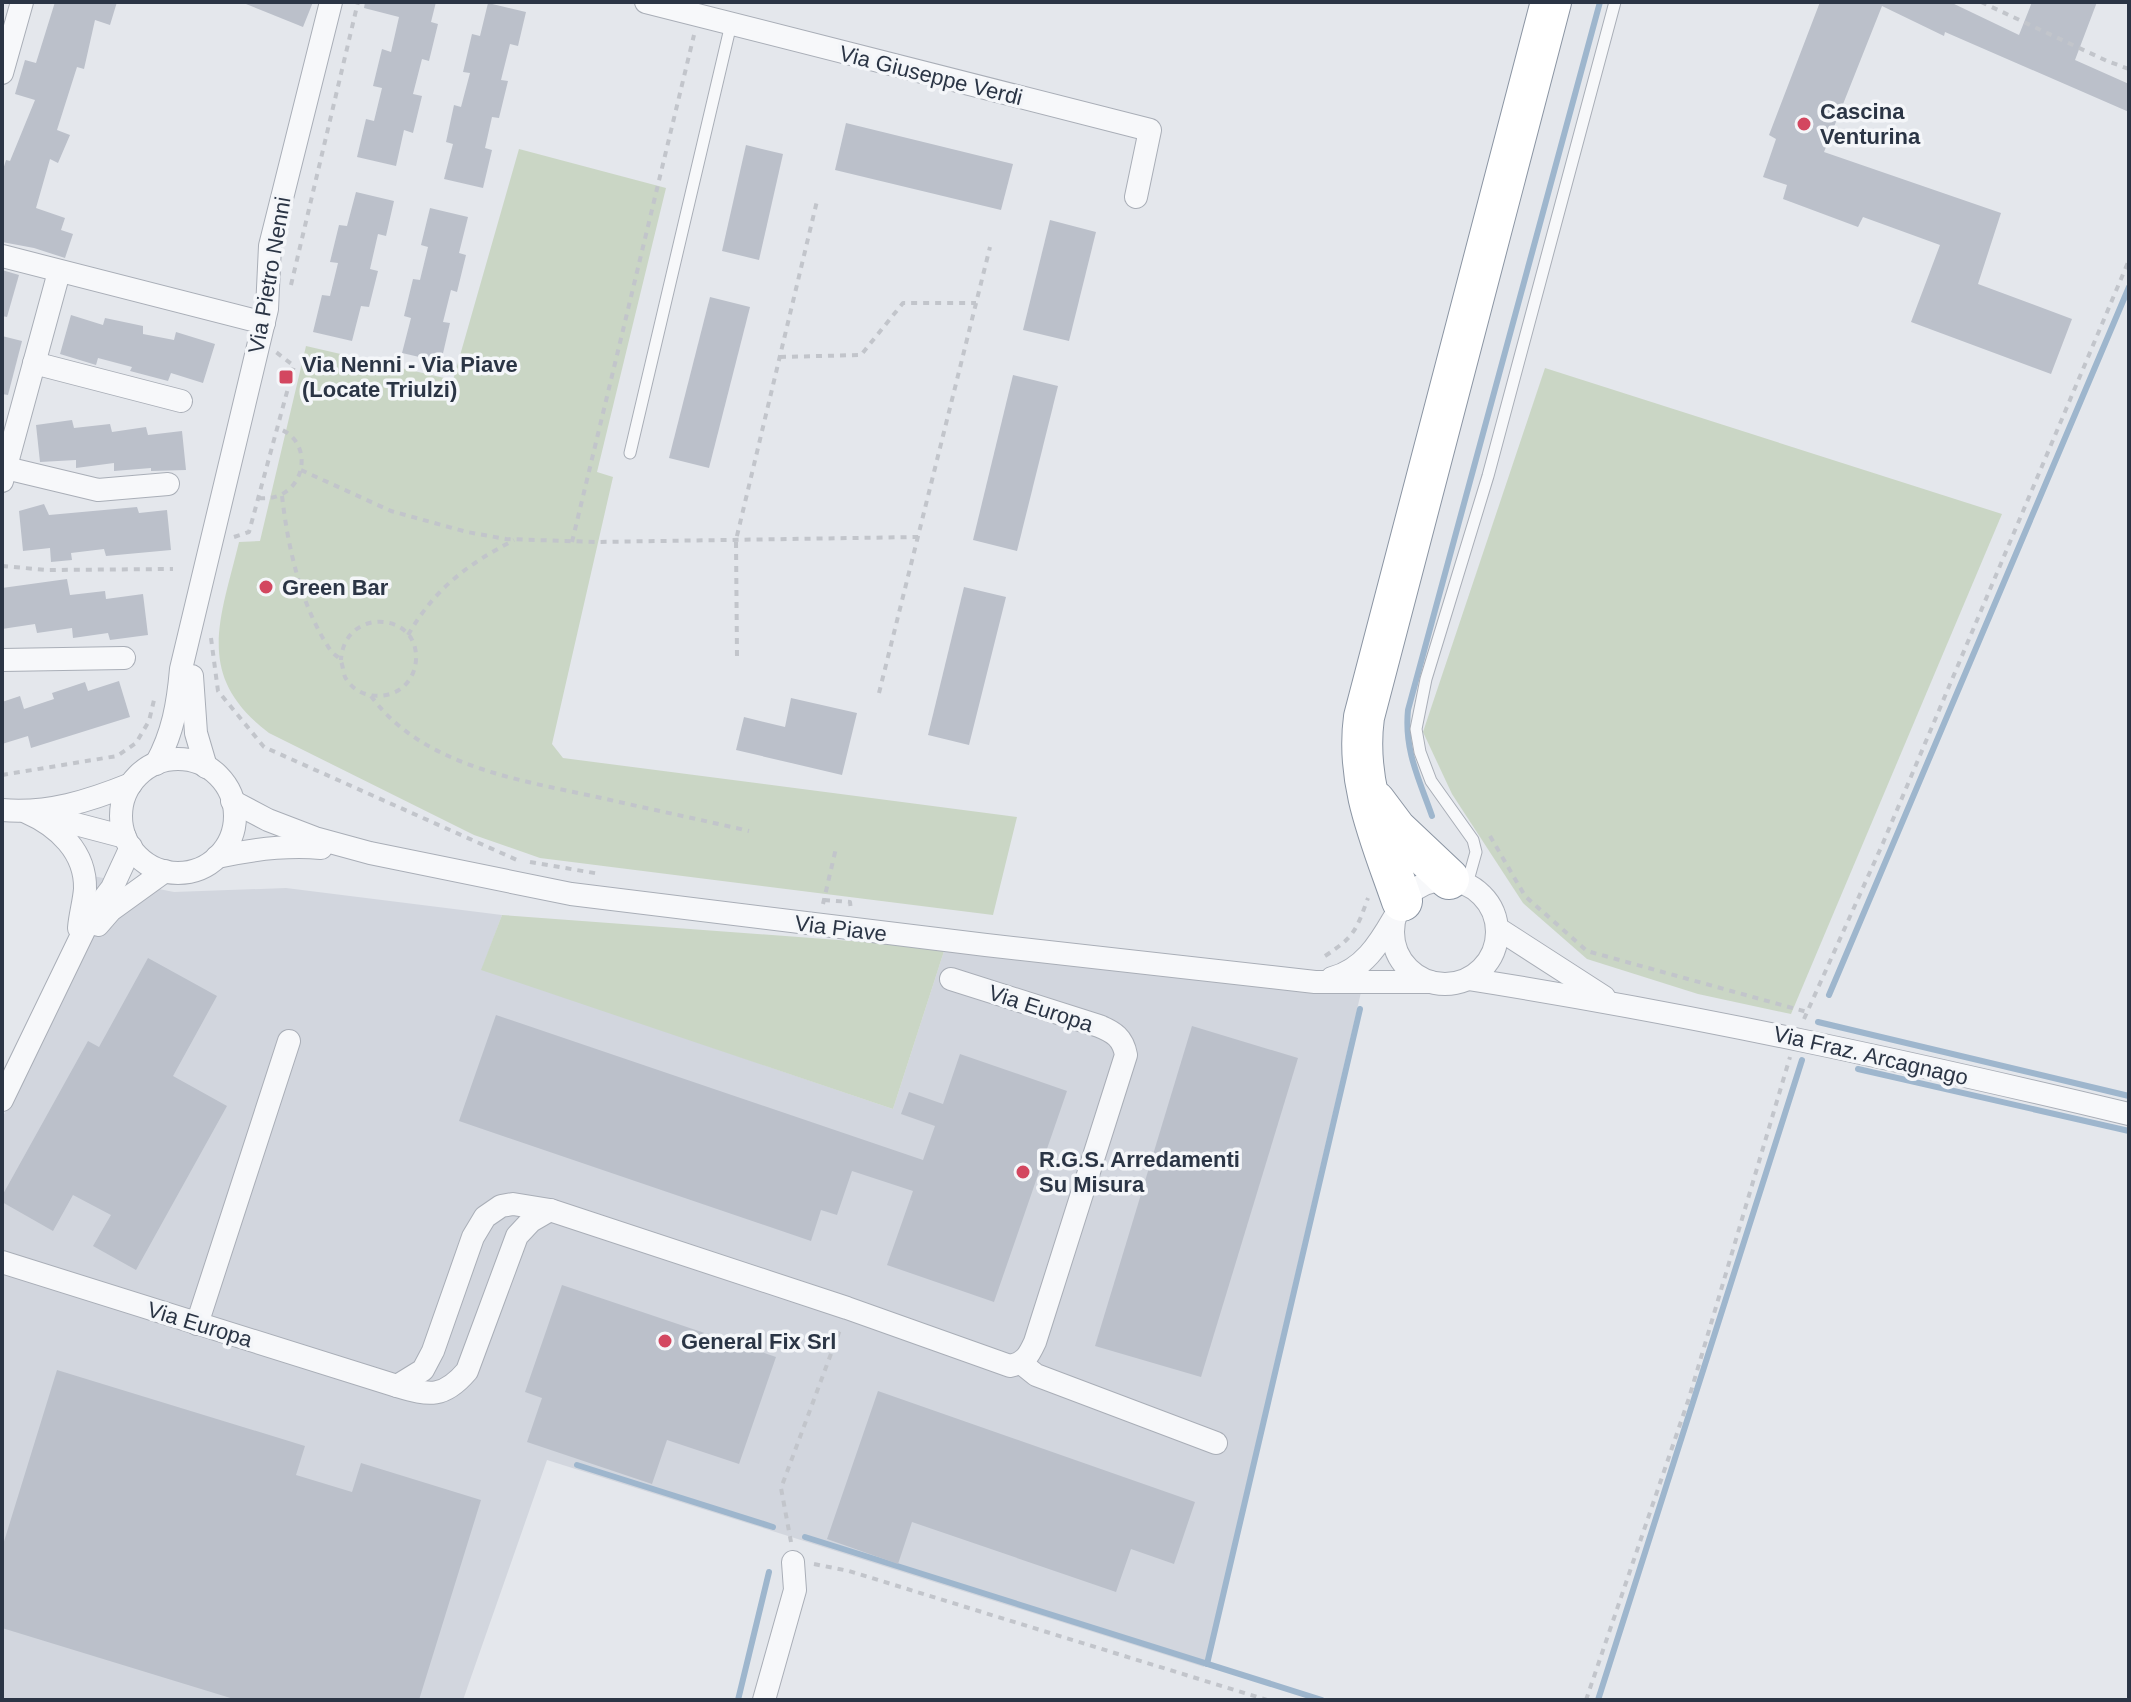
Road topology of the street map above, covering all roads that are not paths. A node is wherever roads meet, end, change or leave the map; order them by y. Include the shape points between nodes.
1 (22, 2) edge
2 (331, 2) edge
3 (646, 2) edge
4 (1551, 2) edge
5 (1615, 2) edge
6 (731, 24) junction
7 (2, 73) edge
8 (1136, 197) dead end
9 (2, 256) edge
10 (59, 272) junction
11 (264, 323) junction
12 (34, 363) junction
13 (181, 401) dead end
14 (630, 453) dead end
15 (4, 474) edge
16 (168, 484) dead end
17 (198, 595) junction
18 (124, 658) dead end
19 (2, 660) edge
20 (156, 764) junction
21 (206, 767) junction
22 (131, 784) junction
23 (1365, 788) junction
24 (232, 801) junction
25 (2, 810) edge
26 (34, 816) junction
27 (128, 842) junction
28 (370, 853) junction
29 (217, 857) junction
30 (165, 871) junction
31 (1458, 882) junction
32 (1397, 899) junction
33 (1497, 928) junction
34 (78, 947) junction
35 (1317, 971) junction
36 (951, 979) dead end
37 (1468, 979) junction
38 (1430, 982) junction
39 (1612, 1002) junction
40 (289, 1041) dead end
41 (2, 1100) edge
42 (2129, 1114) edge
43 (550, 1210) junction
44 (2, 1262) edge
45 (197, 1324) junction
46 (1021, 1363) junction
47 (397, 1386) junction
48 (1216, 1443) dead end
49 (793, 1562) road end
50 (764, 1700) edge

1 - 7 street
2 - 11 street, Via Pietro Nenni via 270,246
3 - 6 street, Via Giuseppe Verdi
4 - 23 highway via 1364,717
5 - 31 lane via 1416,729 1431,781 1473,840 1476,852
6 - 8 street, Via Giuseppe Verdi via 1150,130
6 - 14 lane
9 - 10 street
10 - 11 street
10 - 12 street
11 - 17 street, Via Pietro Nenni
12 - 13 street
12 - 15 street
15 - 16 street via 98,490
17 - 20 street, Via Pietro Nenni via 177,711
17 - 21 street, Via Pietro Nenni via 193,699
18 - 19 street
20 - 21 street via 186,760
20 - 22 street
21 - 24 street, Via Piave via 223,781
22 - 26 street
22 - 27 street via 122,807
23 - 31 highway via 1396,829
23 - 32 highway
24 - 28 street, Via Piave via 315,838
24 - 29 street via 233,829
25 - 26 street
26 - 27 street
26 - 34 street via 69,843 83,862
27 - 30 street via 145,862
27 - 34 street via 121,872 92,914
28 - 29 street, Via Piave via 291,845
28 - 35 street, Via Piave via 571,894 944,940
29 - 30 street, Via Piave via 196,870
30 - 34 street via 111,910
31 - 32 street, Via Piave via 1423,884
31 - 33 street via 1488,902
32 - 35 street, Via Piave via 1370,954 1357,966 1341,976
32 - 38 street via 1395,950 1415,975
33 - 37 street via 1490,958
33 - 39 street
34 - 41 street
35 - 38 street, Via Piave
36 - 46 street, Via Europa via 1099,1026 1124,1043 1126,1055 1035,1342
37 - 38 street, Via Piave
37 - 39 street, Via Fraz. Arcagnago
39 - 42 street, Via Fraz. Arcagnago via 1796,1037
40 - 45 street
43 - 46 street via 1010,1366
43 - 47 street via 513,1204 485,1217 433,1351 423,1370
43 - 47 street, Via Europa via 517,1236 467,1371 454,1386 422,1393
44 - 45 street, Via Europa
45 - 47 street, Via Europa
46 - 48 street via 1036,1375
49 - 50 street via 795,1590

